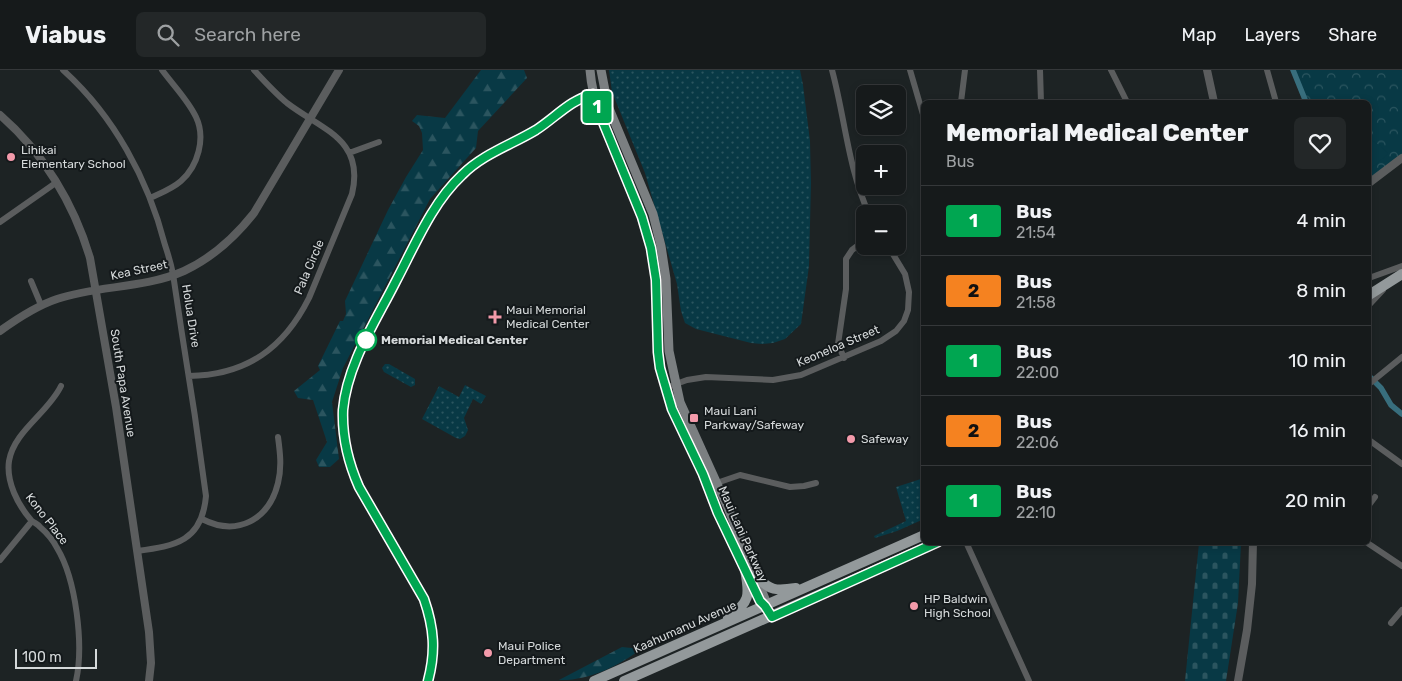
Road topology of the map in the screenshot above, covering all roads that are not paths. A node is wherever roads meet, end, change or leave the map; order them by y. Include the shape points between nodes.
1 (63, 70) edge
2 (162, 70) edge
3 (254, 70) edge
4 (339, 70) edge
5 (590, 70) edge
6 (601, 70) edge
7 (832, 70) edge
8 (910, 70) edge
9 (965, 70) edge
10 (1040, 70) edge
11 (1111, 70) edge
12 (1207, 70) edge
13 (1267, 70) edge
14 (604, 91) junction
15 (593, 94) junction
16 (961, 100) edge
17 (1041, 100) edge
18 (1126, 100) edge
19 (1214, 100) edge
20 (1275, 100) edge
21 (921, 108) edge
22 (0, 116) edge
23 (310, 118) junction
24 (378, 142) dead end
25 (350, 153) junction
26 (1402, 158) edge
27 (1371, 181) edge
28 (57, 182) junction
29 (150, 198) junction
30 (865, 205) edge
31 (0, 222) edge
32 (856, 247) edge
33 (894, 255) edge
34 (1402, 266) edge
35 (1402, 274) edge
36 (173, 275) junction
37 (1371, 277) edge
38 (31, 281) dead end
39 (1389, 282) junction
40 (96, 290) junction
41 (1371, 294) edge
42 (1371, 303) edge
43 (41, 305) junction
44 (0, 330) edge
45 (1402, 357) edge
46 (844, 358) junction
47 (189, 376) junction
48 (1371, 382) edge
49 (675, 384) junction
50 (61, 386) dead end
51 (665, 388) junction
52 (278, 437) dead end
53 (1371, 441) edge
54 (1402, 464) edge
55 (816, 483) dead end
56 (712, 485) junction
57 (1375, 497) dead end
58 (1371, 503) edge
59 (202, 519) junction
60 (32, 521) junction
61 (921, 536) edge
62 (931, 545) edge
63 (967, 545) edge
64 (1253, 545) edge
65 (1370, 545) edge
66 (137, 551) junction
67 (0, 560) edge
68 (1402, 566) edge
69 (745, 570) junction
70 (756, 576) junction
71 (814, 584) junction
72 (765, 606) junction
73 (1402, 610) edge
74 (772, 617) junction
75 (1392, 623) dead end
76 (711, 630) junction
77 (76, 681) edge
78 (150, 681) edge
79 (428, 681) edge
80 (594, 681) edge
81 (624, 681) edge
82 (1029, 681) edge
83 (1238, 681) edge

1 - 29 street, Holua Drive via 110,124
2 - 29 street via 196,117 200,146 194,163 182,180
3 - 23 street, Pala Circle via 277,94
4 - 23 street, Kea Street
5 - 15 main road, Maui Lani Parkway
6 - 14 main road, Maui Lani Parkway
7 - 30 street via 852,167
8 - 21 street
9 - 16 street
10 - 17 street
11 - 18 street
12 - 19 street
13 - 20 street
14 - 15 street
14 - 49 main road, Maui Lani Parkway via 653,214 661,246 669,351
15 - 51 main road, Maui Lani Parkway via 642,217 651,248 656,280 658,352
15 - 79 street via 572,103 535,130 492,153 452,185 421,234 357,357 346,391 343,429 352,470 424,599 431,619 434,650
22 - 28 street, South Papa Avenue via 29,145
23 - 25 street, Pala Circle via 341,139
23 - 36 street, Kea Street via 254,214 240,231 201,262
24 - 25 street
25 - 47 street, Pala Circle via 355,175 352,194 309,298 288,332 266,353 242,366 214,374
26 - 27 street
28 - 31 street
28 - 40 street, South Papa Avenue via 83,234
29 - 36 street, Holua Drive
32 - 46 street via 846,259 846,289 838,344
33 - 46 street, Keoneloa Street via 906,274 909,292 904,321 881,342
34 - 37 street
35 - 39 main road
36 - 40 street, Kea Street
36 - 47 street, Holua Drive
38 - 43 street
39 - 41 main road
39 - 42 street
40 - 43 street, Kea Street
40 - 66 street, South Papa Avenue
43 - 44 street, Kea Street
45 - 48 street
46 - 49 street, Keoneloa Street via 801,375 773,380 706,377
47 - 59 street, Holua Drive via 206,496
49 - 51 street, Keoneloa Street
49 - 56 main road, Maui Lani Parkway
50 - 60 street, Kono Place via 56,397 13,449 9,462 15,495
51 - 56 main road, Maui Lani Parkway via 677,423
52 - 59 street via 278,483 274,496 260,516 234,527 217,526
53 - 54 street
55 - 56 street via 790,487 740,475
56 - 69 main road, Maui Lani Parkway
56 - 70 main road, Maui Lani Parkway
57 - 58 street
59 - 66 street via 182,541 170,547
60 - 67 street
60 - 77 street, Kono Place via 56,546 69,574 80,656
61 - 71 main road, Kaahumanu Avenue
62 - 74 main road, Kaahumanu Avenue
63 - 82 street
64 - 83 street via 1247,630
65 - 68 street
66 - 78 street, South Papa Avenue via 149,632
69 - 72 main road, Maui Lani Parkway
69 - 76 main road via 749,591 747,600
70 - 71 main road via 776,590
70 - 72 main road, Maui Lani Parkway via 766,599
71 - 72 main road, Kaahumanu Avenue
72 - 74 main road, Maui Lani Parkway
72 - 76 main road, Kaahumanu Avenue
73 - 75 street
74 - 81 main road, Kaahumanu Avenue
76 - 80 main road, Kaahumanu Avenue

